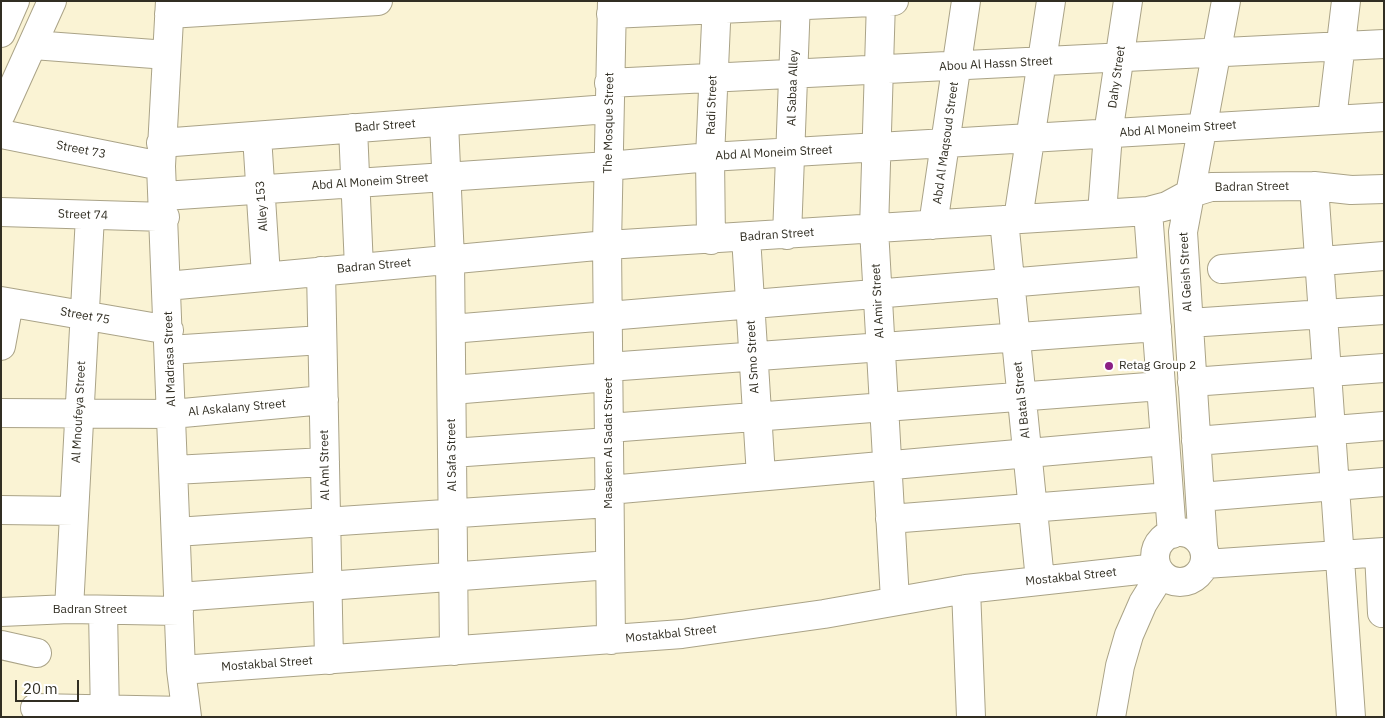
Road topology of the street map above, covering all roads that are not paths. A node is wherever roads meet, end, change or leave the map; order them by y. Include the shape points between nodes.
1 (14, 1) edge
2 (52, 1) edge
3 (894, 1) edge
4 (966, 1) edge
5 (1051, 1) edge
6 (1128, 1) edge
7 (1226, 1) edge
8 (1346, 1) edge
9 (361, 2) edge
10 (881, 2) edge
11 (796, 3) edge
12 (166, 5) edge
13 (259, 5) edge
14 (716, 5) edge
15 (611, 8) edge
16 (1, 33) edge
17 (1384, 44) edge
18 (33, 45) junction
19 (1340, 47) junction
20 (1216, 53) junction
21 (167, 56) junction
22 (1119, 58) junction
23 (1042, 61) junction
24 (957, 65) junction
25 (878, 69) junction
26 (793, 74) junction
27 (713, 78) junction
28 (609, 96) junction
29 (1, 114) edge
30 (1384, 116) edge
31 (1332, 119) junction
32 (444, 122) junction
33 (1203, 127) junction
34 (353, 128) junction
35 (1, 134) edge
36 (1108, 134) junction
37 (257, 136) junction
38 (1030, 139) junction
39 (946, 144) junction
40 (876, 147) junction
41 (790, 152) junction
42 (161, 154) junction
43 (710, 157) junction
44 (608, 166) junction
45 (446, 177) junction
46 (355, 183) junction
47 (1314, 186) junction
48 (261, 189) junction
49 (1384, 189) edge
50 (1191, 193) junction
51 (164, 207) junction
52 (1148, 210) junction
53 (1, 212) edge
54 (1102, 214) junction
55 (90, 216) junction
56 (1011, 220) junction
57 (933, 225) junction
58 (874, 229) junction
59 (787, 235) junction
60 (746, 237) junction
61 (711, 240) junction
62 (607, 245) junction
63 (1384, 256) edge
64 (450, 259) junction
65 (1320, 261) junction
66 (358, 268) junction
67 (1222, 269) dead end
68 (321, 271) junction
69 (1152, 271) junction
70 (266, 276) junction
71 (1010, 283) junction
72 (167, 286) junction
73 (878, 294) junction
74 (5, 302) edge
75 (750, 304) junction
76 (1384, 310) edge
77 (1324, 314) junction
78 (84, 316) junction
79 (608, 316) junction
80 (1189, 323) junction
81 (1156, 328) junction
82 (451, 329) junction
83 (1016, 338) junction
84 (169, 340) junction
85 (322, 340) junction
86 (1, 346) edge
87 (881, 347) junction
88 (753, 357) junction
89 (1384, 368) edge
90 (608, 372) junction
91 (1328, 372) junction
92 (1192, 382) junction
93 (1161, 386) junction
94 (452, 390) junction
95 (1022, 397) junction
96 (324, 400) junction
97 (884, 407) junction
98 (1, 413) edge
99 (79, 414) junction
100 (172, 414) junction
101 (757, 417) junction
102 (1384, 426) edge
103 (1332, 430) junction
104 (609, 435) junction
105 (1165, 440) junction
106 (1196, 441) junction
107 (452, 453) junction
108 (1027, 453) junction
109 (325, 462) junction
110 (887, 465) junction
111 (174, 470) junction
112 (761, 476) junction
113 (1384, 482) edge
114 (1336, 486) junction
115 (609, 496) junction
116 (1169, 497) junction
117 (1200, 497) junction
118 (1033, 508) junction
119 (1, 510) edge
120 (74, 511) junction
121 (453, 513) junction
122 (890, 519) junction
123 (326, 522) junction
124 (176, 532) junction
125 (1172, 534) junction
126 (1381, 552) edge
127 (1204, 555) junction
128 (1340, 555) junction
129 (610, 565) junction
130 (1159, 571) junction
131 (454, 576) junction
132 (1040, 580) junction
133 (328, 586) junction
134 (966, 589) junction
135 (895, 600) junction
136 (179, 604) junction
137 (69, 610) junction
138 (103, 610) junction
139 (1, 612) edge
140 (1382, 613) dead end
141 (611, 640) junction
142 (1, 645) edge
143 (454, 651) junction
144 (37, 653) dead end
145 (329, 660) junction
146 (181, 670) junction
147 (35, 708) dead end
148 (105, 713) edge
149 (187, 714) edge
150 (971, 717) edge
151 (1111, 717) edge
152 (1351, 717) edge

1 - 16 street
2 - 18 street
3 - 10 street
4 - 24 street, Abd Al Maqsoud Street
5 - 23 street, Al Batal Street
6 - 22 street, Dahy Street
7 - 20 street, Al Geish Street
8 - 19 street
9 - 13 street
10 - 11 street
10 - 25 street, Al Amir Street
11 - 14 street
11 - 26 street, Al Sabaa Alley
12 - 13 street
12 - 21 street, Al Madrasa Street
14 - 15 street
14 - 27 street, Radi Street
15 - 28 street, The Mosque Street
17 - 19 street, Abou Al Hassn Street
18 - 21 street
18 - 29 street
19 - 20 street, Abou Al Hassn Street
19 - 31 street
20 - 22 street, Abou Al Hassn Street
20 - 33 street, Al Geish Street
21 - 42 street, Al Madrasa Street
22 - 23 street, Abou Al Hassn Street
22 - 36 street, Dahy Street
23 - 24 street, Abou Al Hassn Street
23 - 38 street, Al Batal Street
24 - 25 street, Abou Al Hassn Street
24 - 39 street, Abd Al Maqsoud Street
25 - 26 street, Abou Al Hassn Street
25 - 40 street, Al Amir Street
26 - 27 street, Abou Al Hassn Street
26 - 41 street, Al Sabaa Alley
27 - 28 street, Abou Al Hassn Street
27 - 43 street, Radi Street
28 - 32 street, Badr Street
28 - 44 street, The Mosque Street
30 - 31 street, Abd Al Moneim Street
31 - 33 street, Abd Al Moneim Street
32 - 34 street, Badr Street
32 - 45 street, Al Safa Street
33 - 36 street, Abd Al Moneim Street
33 - 50 street, Al Geish Street
34 - 37 street, Badr Street
34 - 46 street
35 - 42 street, Street 73
36 - 38 street, Abd Al Moneim Street
36 - 54 street, Dahy Street
37 - 42 street, Badr Street
37 - 48 street, Alley 153
38 - 39 street, Abd Al Moneim Street
38 - 56 street, Al Batal Street
39 - 40 street, Abd Al Moneim Street
39 - 57 street, Abd Al Maqsoud Street
40 - 41 street, Abd Al Moneim Street
40 - 58 street, Al Amir Street
41 - 43 street, Abd Al Moneim Street
41 - 59 street, Al Sabaa Alley
42 - 51 street, Al Madrasa Street
43 - 44 street, Abd Al Moneim Street
43 - 61 street, Radi Street
44 - 45 street, Abd Al Moneim Street
44 - 62 street, The Mosque Street
45 - 46 street, Abd Al Moneim Street
45 - 64 street, Al Safa Street
46 - 48 street, Abd Al Moneim Street
46 - 66 street
47 - 49 street, Badran Street
47 - 50 street, Badran Street via 1211,187
47 - 65 street
48 - 51 street, Abd Al Moneim Street
48 - 70 street, Alley 153
50 - 52 street, Badran Street via 1167,206
50 - 80 street, Al Geish Street via 1183,232
51 - 55 street, Street 74
51 - 72 street, Al Madrasa Street
52 - 54 street, Badran Street
52 - 69 street
53 - 55 street, Street 74
54 - 56 street, Badran Street
55 - 78 street, Al Mnoufeya Street
56 - 57 street, Badran Street
56 - 71 street, Al Batal Street
57 - 58 street, Badran Street
58 - 59 street, Badran Street
58 - 73 street, Al Amir Street
59 - 60 street, Badran Street
60 - 61 street, Badran Street
60 - 75 street, Al Smo Street
61 - 62 street, Badran Street
62 - 64 street, Badran Street
62 - 79 street, Masaken Al Sadat Street
63 - 65 street
64 - 66 street, Badran Street
64 - 82 street, Al Safa Street
65 - 67 street
65 - 77 street
66 - 68 street, Badran Street
68 - 70 street, Badran Street
68 - 85 street, Al Aml Street
69 - 71 street
69 - 81 street
70 - 72 street, Badran Street
71 - 73 street
71 - 83 street, Al Batal Street
72 - 84 street, Al Madrasa Street
73 - 75 street
73 - 87 street, Al Amir Street
74 - 78 street, Street 75
74 - 86 street
75 - 79 street
75 - 88 street, Al Smo Street
76 - 77 street
77 - 80 street
77 - 91 street
78 - 84 street, Street 75
78 - 99 street, Al Mnoufeya Street
79 - 82 street
79 - 90 street, Masaken Al Sadat Street
80 - 92 street, Al Geish Street
81 - 83 street
81 - 93 street
82 - 94 street, Al Safa Street
83 - 87 street
83 - 95 street, Al Batal Street
84 - 85 street, Street 75
84 - 100 street, Al Madrasa Street
85 - 96 street, Al Aml Street
87 - 88 street
87 - 97 street, Al Amir Street
88 - 90 street
88 - 101 street, Al Smo Street
89 - 91 street
90 - 94 street
90 - 104 street, Masaken Al Sadat Street
91 - 92 street
91 - 103 street
92 - 106 street, Al Geish Street
93 - 95 street
93 - 105 street
94 - 107 street, Al Safa Street
95 - 97 street
95 - 108 street, Al Batal Street
96 - 100 street, Al Askalany Street
96 - 109 street, Al Aml Street
97 - 101 street
97 - 110 street, Al Amir Street
98 - 99 street, Al Askalany Street
99 - 100 street, Al Askalany Street
99 - 120 street, Al Mnoufeya Street
100 - 111 street, Al Madrasa Street
101 - 104 street
101 - 112 street, Al Smo Street
102 - 103 street
103 - 106 street
103 - 114 street
104 - 107 street
104 - 115 street, Masaken Al Sadat Street
105 - 108 street
105 - 116 street
106 - 117 street, Al Geish Street
107 - 121 street, Al Safa Street
108 - 110 street
108 - 118 street, Al Batal Street
109 - 111 street
109 - 123 street, Al Aml Street
110 - 112 street
110 - 122 street, Al Amir Street
111 - 124 street, Al Madrasa Street
112 - 115 street
113 - 114 street
114 - 117 street
114 - 128 street
115 - 121 street
115 - 129 street, Masaken Al Sadat Street
116 - 118 street
116 - 125 street
117 - 127 street, Al Geish Street
118 - 122 street
118 - 132 street, Al Batal Street
119 - 120 street
120 - 137 street, Al Mnoufeya Street
121 - 123 street
121 - 131 street, Al Safa Street
122 - 135 street, Al Amir Street
123 - 124 street
123 - 133 street, Al Aml Street
124 - 136 street, Al Madrasa Street
125 - 127 street via 1186,532 1199,540
125 - 130 street via 1157,547 1155,554
126 - 128 street
126 - 140 street
127 - 128 street
127 - 130 street via 1202,571 1190,581 1174,582
128 - 152 street
129 - 131 street, Badran Street
129 - 141 street, Masaken Al Sadat Street
130 - 132 street, Mostakbal Street
130 - 151 street via 1129,635
131 - 133 street, Badran Street
131 - 143 street, Al Safa Street
132 - 134 street, Mostakbal Street
133 - 136 street, Badran Street
133 - 145 street, Al Aml Street
134 - 135 street, Mostakbal Street
134 - 150 street
135 - 141 street, Mostakbal Street via 753,625
136 - 138 street, Badran Street
136 - 146 street, Al Madrasa Street
137 - 138 street, Badran Street
137 - 139 street, Badran Street
138 - 148 street
141 - 143 street, Mostakbal Street
142 - 144 street
143 - 145 street, Mostakbal Street
145 - 146 street, Mostakbal Street
146 - 149 street, Al Madrasa Street
147 - 148 street
148 - 149 street

